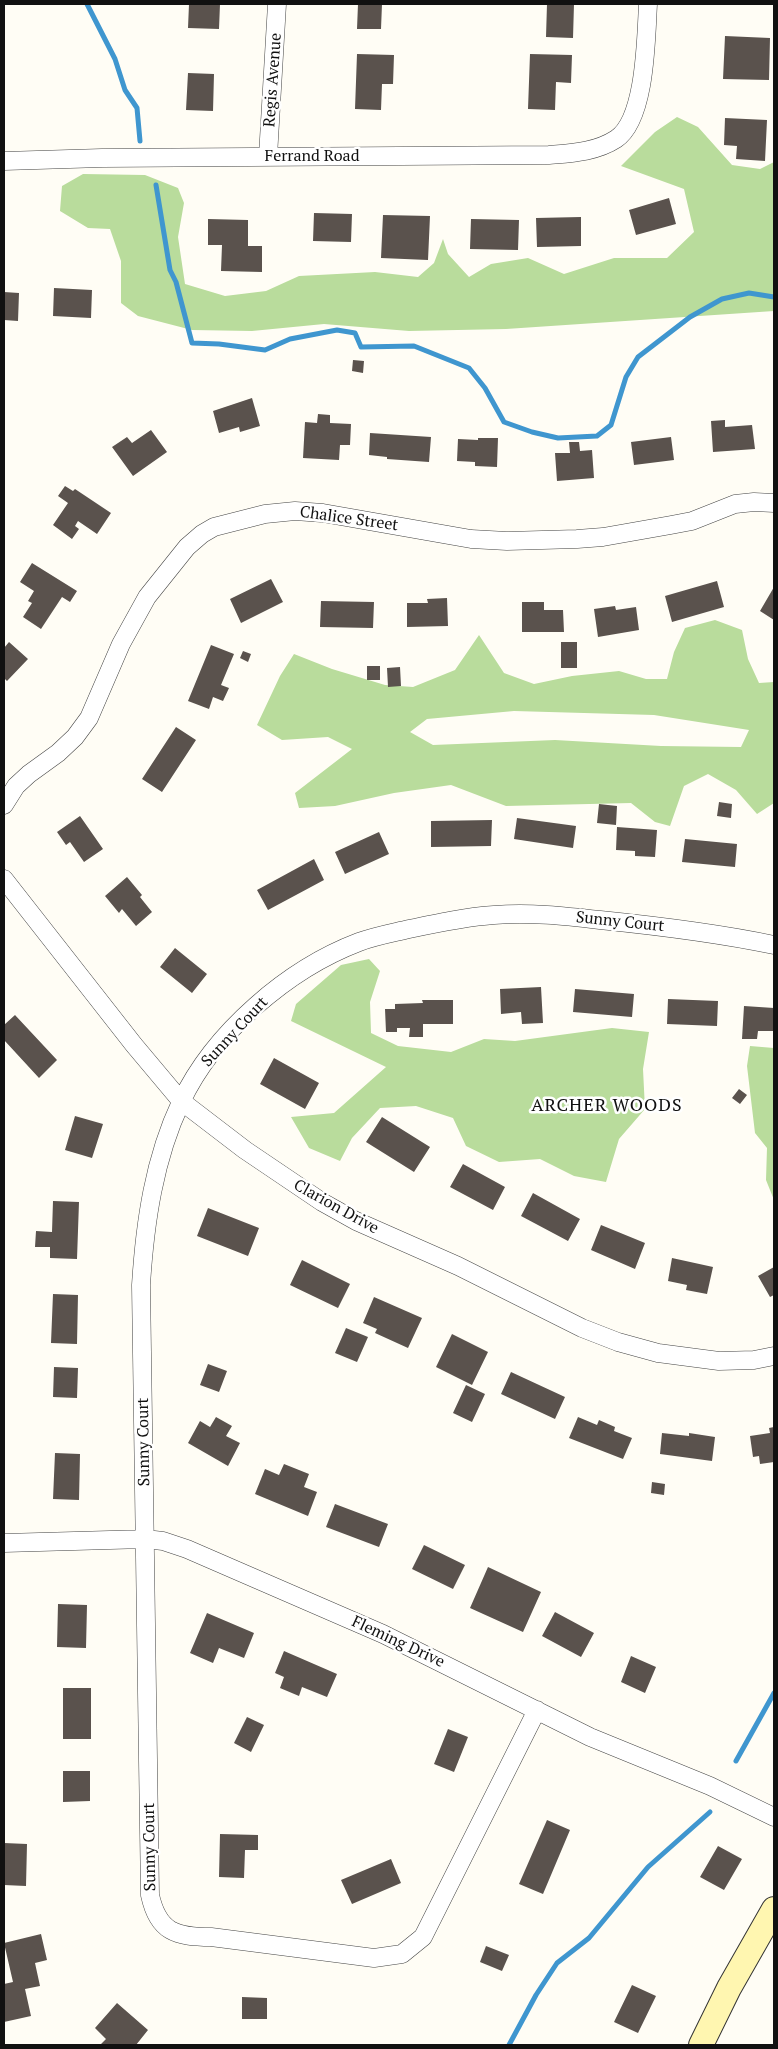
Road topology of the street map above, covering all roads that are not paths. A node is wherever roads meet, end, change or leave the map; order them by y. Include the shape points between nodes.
1 (278, 4) edge
2 (648, 4) edge
3 (268, 156) junction
4 (4, 161) edge
5 (774, 503) edge
6 (4, 805) edge
7 (4, 879) edge
8 (774, 945) edge
9 (181, 1101) junction
10 (774, 1356) edge
11 (145, 1539) junction
12 (4, 1543) edge
13 (537, 1710) junction
14 (774, 1817) edge
15 (774, 1909) edge
16 (701, 2045) edge

1 - 3 street, Regis Avenue
2 - 3 street, Ferrand Road via 642,79 635,109 617,138 598,148 549,155
3 - 4 street, Ferrand Road
5 - 6 street, Chalice Street via 735,504 692,521 577,539 506,541 471,538 295,511 265,514 214,527 187,547 147,597 84,724 58,753 16,786
7 - 9 street, Clarion Drive
8 - 9 street, Sunny Court via 662,926 539,914 472,917 379,936 359,942 307,968 264,998 204,1062
9 - 10 street, Clarion Drive via 286,1179 330,1206 582,1328 658,1353 719,1361
9 - 11 street, Sunny Court via 157,1167 143,1252
11 - 12 street, Fleming Drive
11 - 13 street, Fleming Drive via 188,1549 382,1634
11 - 13 street, Sunny Court via 150,1895 154,1912 164,1926 174,1932 190,1937 374,1958 402,1954 423,1937
13 - 14 street, Fleming Drive via 590,1737 710,1786
15 - 16 street

